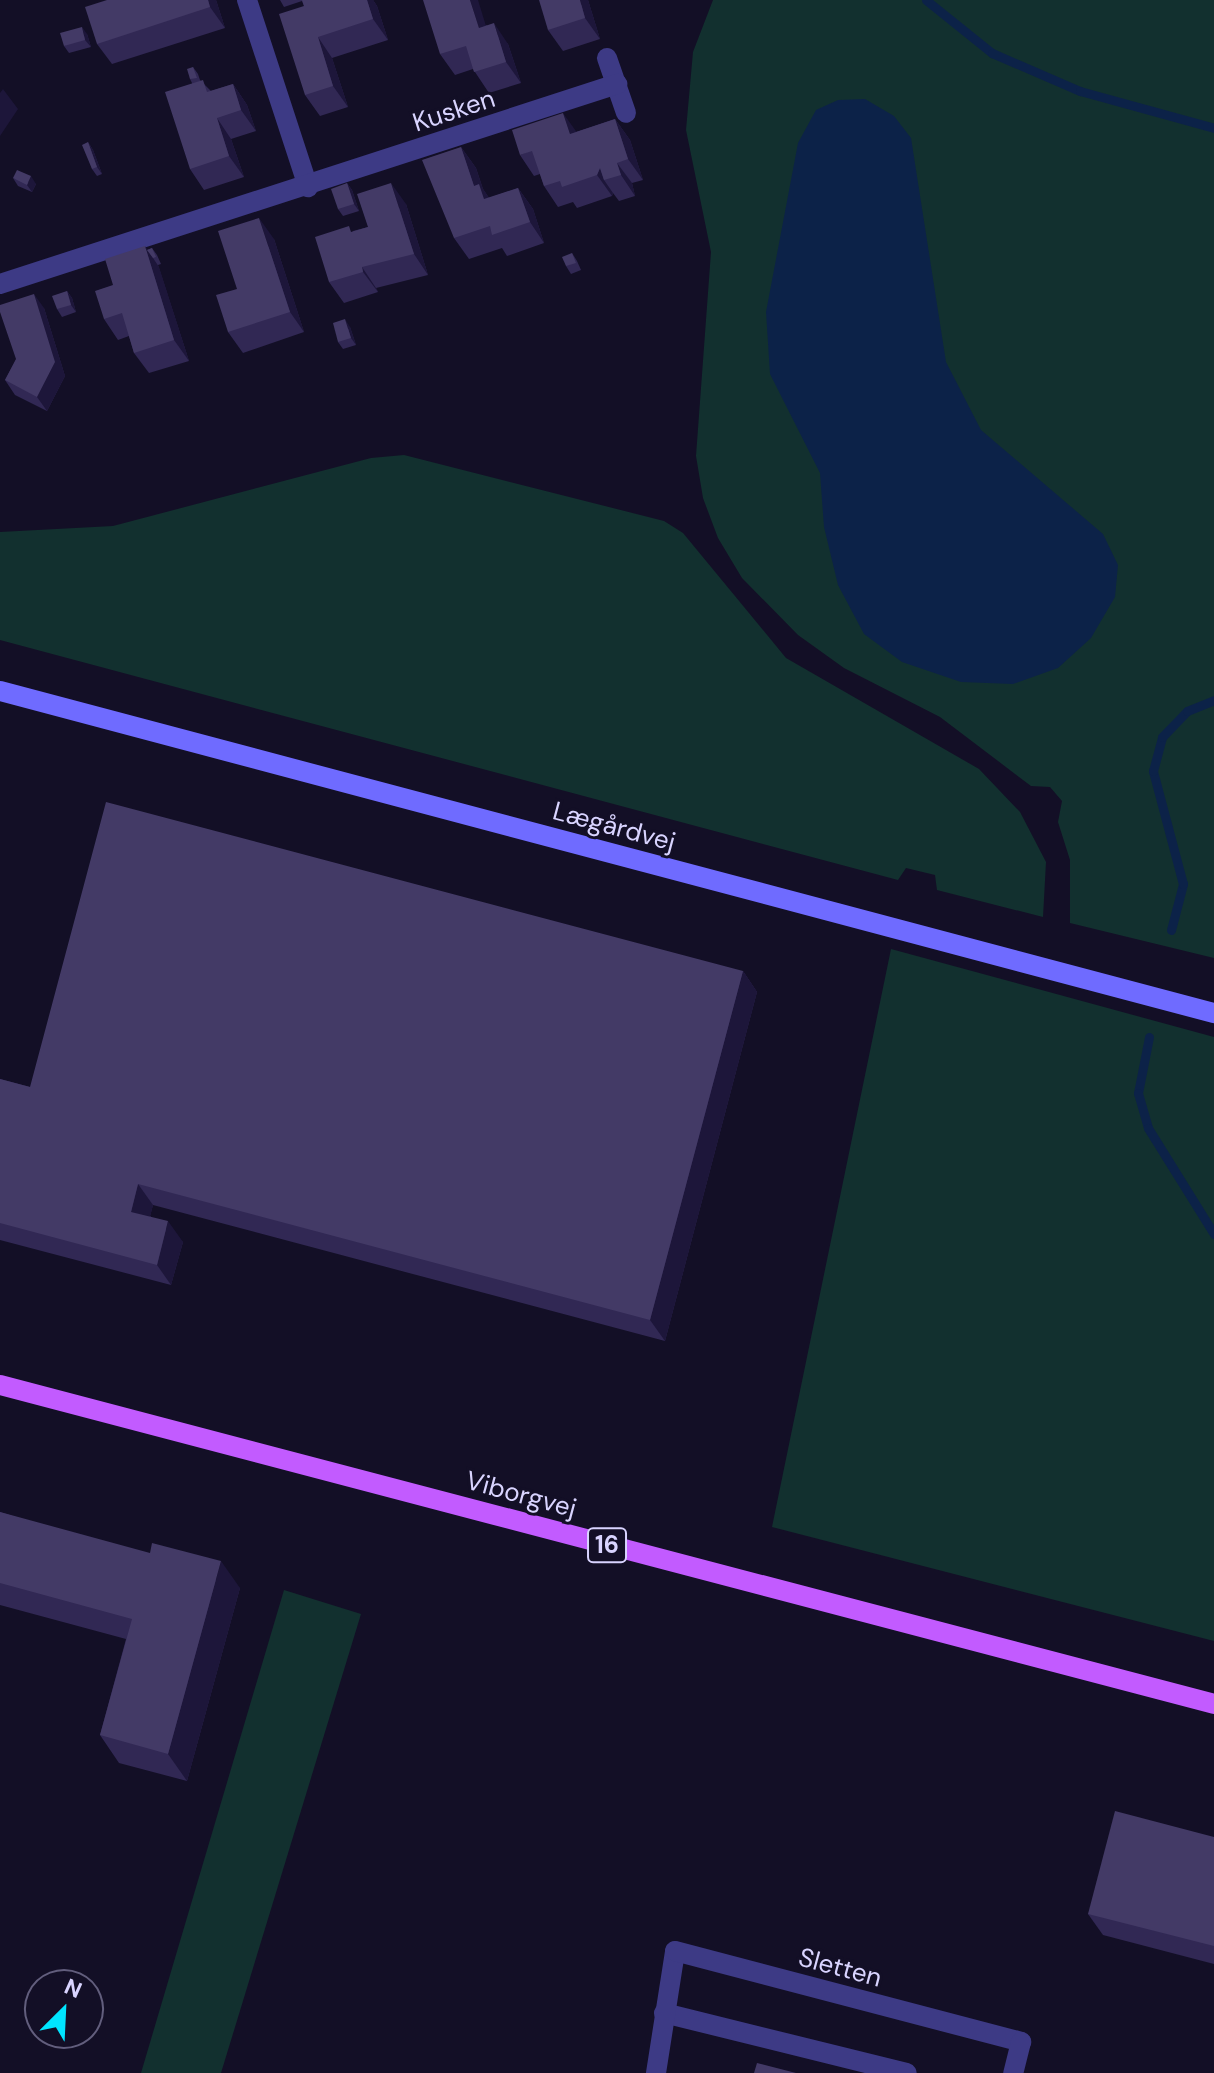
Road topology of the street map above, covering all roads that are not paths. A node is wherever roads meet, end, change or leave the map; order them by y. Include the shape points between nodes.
1 (247, 0) edge
2 (607, 58) dead end
3 (617, 84) junction
4 (626, 113) dead end
5 (308, 187) junction
6 (0, 284) edge
7 (0, 691) edge
8 (1214, 1013) edge
9 (0, 1385) edge
10 (1214, 1704) edge
11 (664, 2013) junction
12 (656, 2073) edge
13 (907, 2073) edge
14 (1013, 2073) edge

1 - 5 street
2 - 3 street
3 - 4 street
3 - 5 street, Kusken
5 - 6 street, Kusken
7 - 8 street, Lægårdvej
9 - 10 main road, Viborgvej / 16
11 - 12 street, Sletten
11 - 13 street
11 - 14 street, Sletten via 675,1951 1021,2042

